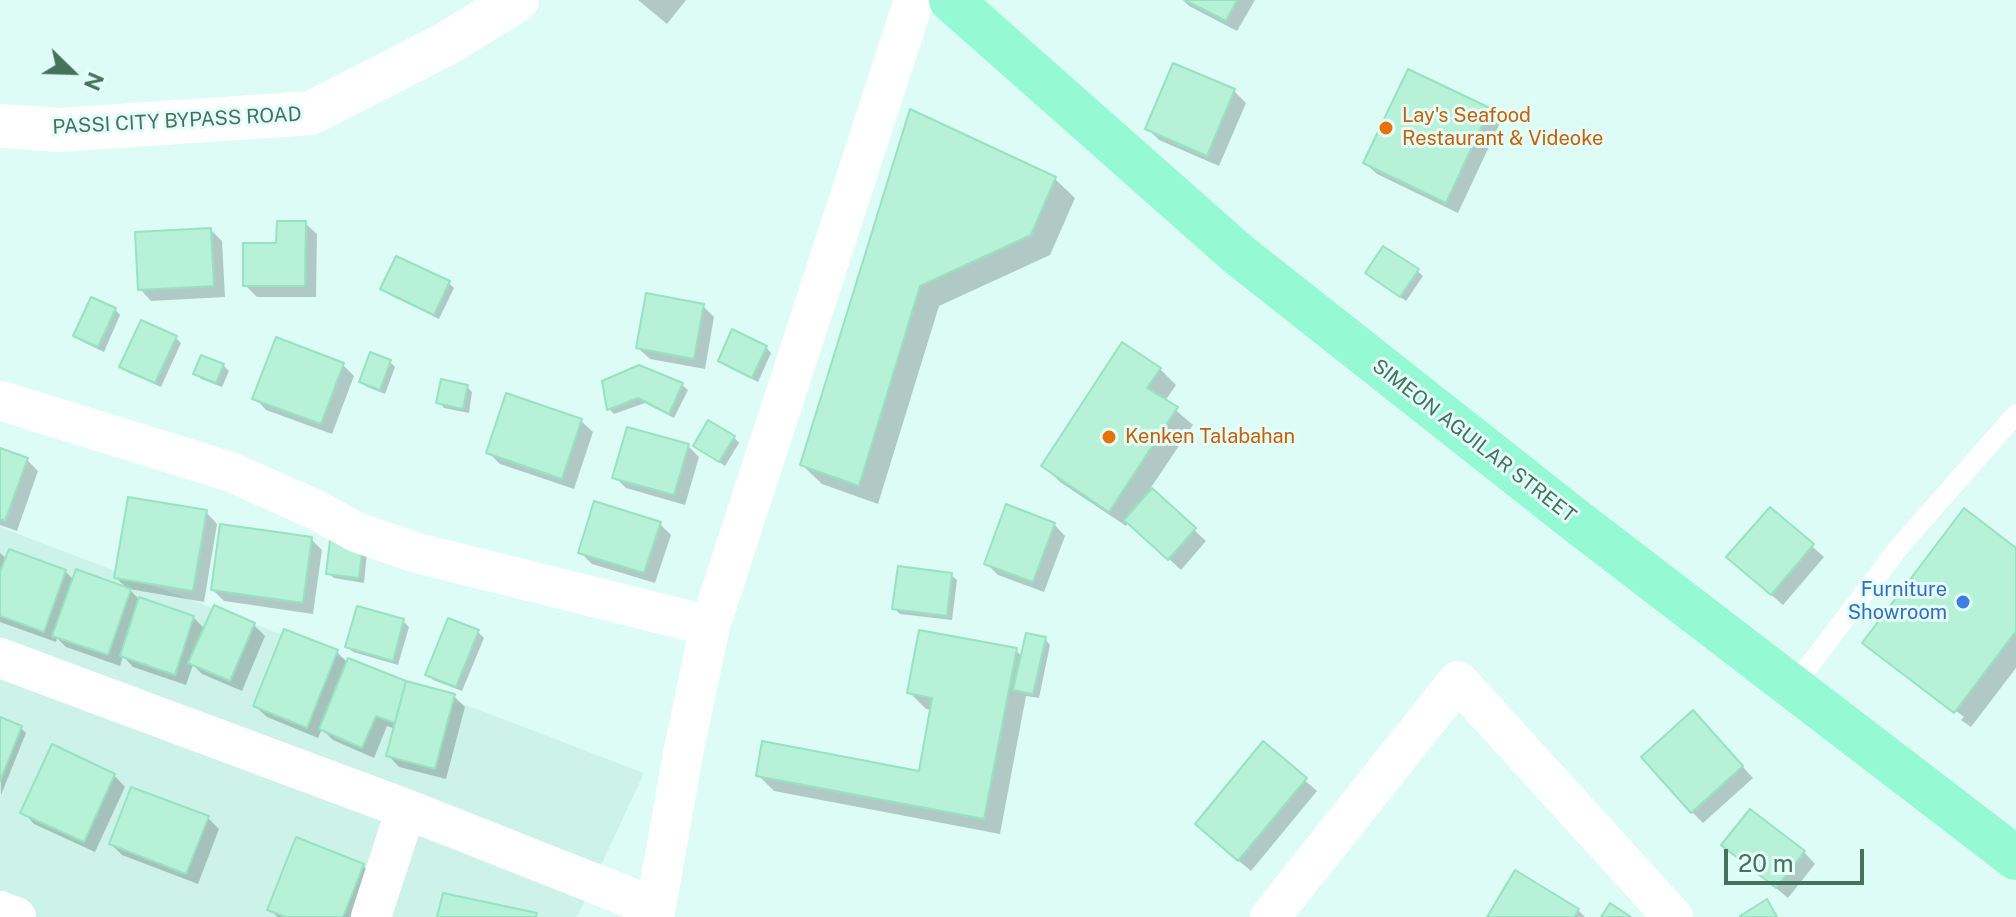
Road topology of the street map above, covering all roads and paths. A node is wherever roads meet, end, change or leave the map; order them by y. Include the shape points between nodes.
1 (517, 0) edge
2 (914, 0) edge
3 (951, 0) edge
4 (0, 126) edge
5 (2, 401) edge
6 (2016, 414) edge
7 (710, 626) junction
8 (0, 658) edge
9 (1793, 687) junction
10 (406, 809) junction
11 (2016, 858) edge
12 (0, 911) edge
13 (654, 912) edge
14 (16, 917) edge
15 (371, 917) edge
16 (1270, 917) edge
17 (1673, 917) edge

1 - 4 main road, PASSI CITY BYPASS ROAD via 448,43 311,113 60,130
2 - 7 street
3 - 9 highway, SIMEON AGUILAR STREET via 1238,254
5 - 7 street via 231,472 356,532 417,553
6 - 9 lane via 1900,546
7 - 13 street
8 - 10 street
9 - 11 highway, SIMEON AGUILAR STREET
10 - 13 street
10 - 15 street
12 - 14 street
16 - 17 street via 1458,681

